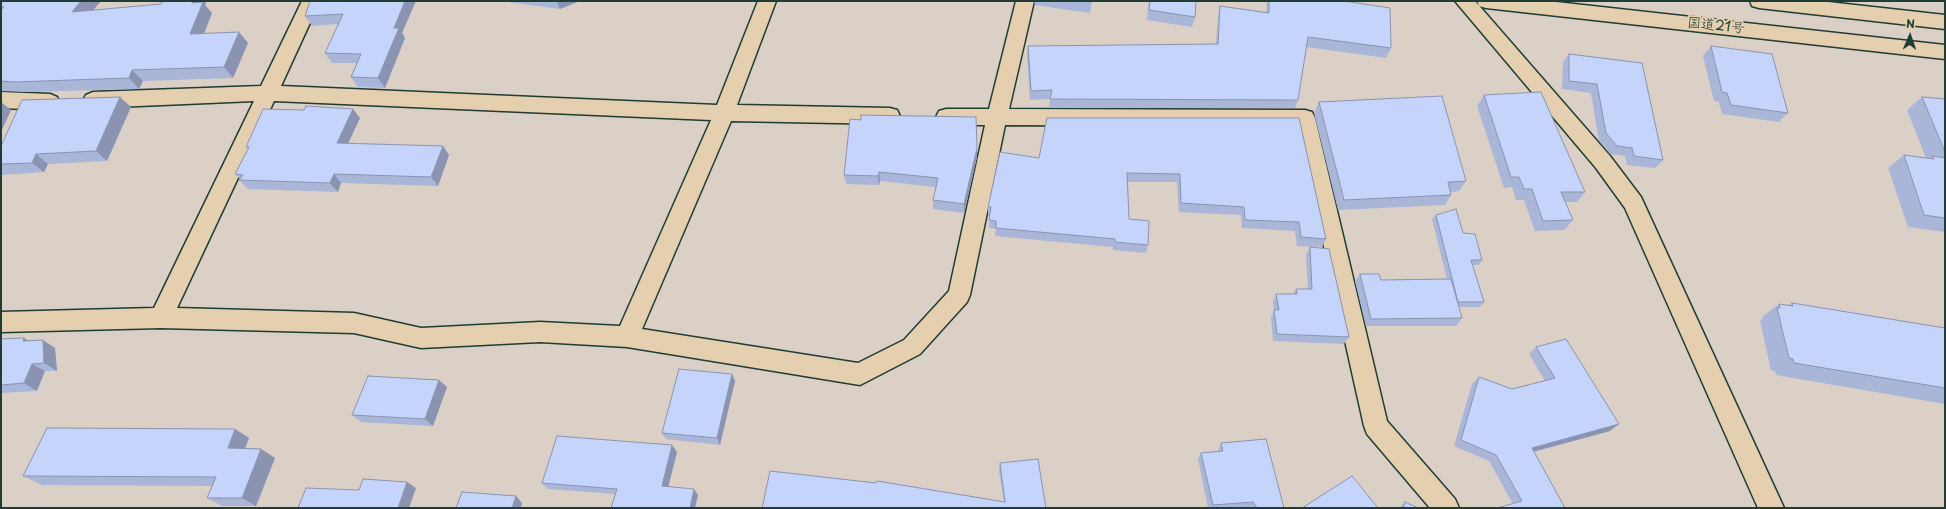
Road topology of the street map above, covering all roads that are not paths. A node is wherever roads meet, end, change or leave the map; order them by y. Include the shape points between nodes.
1 (311, 1) edge
2 (767, 1) edge
3 (1025, 1) edge
4 (1464, 1) edge
5 (1486, 1) edge
6 (1759, 1) edge
7 (1945, 22) edge
8 (1945, 52) edge
9 (267, 93) junction
10 (1, 100) edge
11 (26, 102) junction
12 (724, 113) junction
13 (997, 117) junction
14 (16, 123) edge
15 (161, 318) junction
16 (1, 322) edge
17 (627, 337) junction
18 (1446, 508) edge
19 (1771, 508) edge

1 - 9 main road
2 - 12 main road
3 - 13 main road
4 - 19 main road via 1603,162 1633,203
5 - 8 main road, 国道21号
6 - 7 main road
9 - 11 main road
9 - 12 main road
9 - 15 main road
10 - 11 main road
11 - 14 main road
12 - 13 main road
12 - 17 main road
13 - 17 main road via 959,295 912,348 860,374
13 - 18 main road via 1305,118 1376,426
15 - 16 main road
15 - 17 main road via 354,323 421,338 540,332

